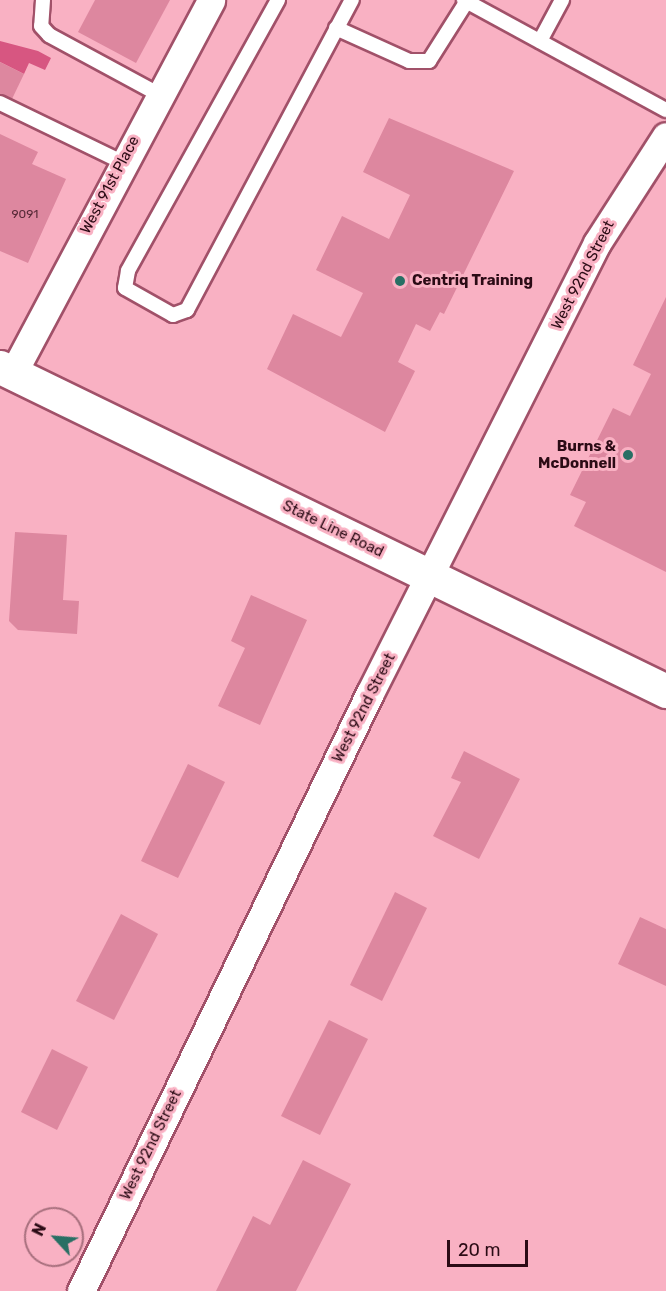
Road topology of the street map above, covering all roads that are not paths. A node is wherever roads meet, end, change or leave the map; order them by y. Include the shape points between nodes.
1 (43, 0) edge
2 (211, 0) edge
3 (278, 0) edge
4 (352, 0) edge
5 (562, 0) edge
6 (466, 1) edge
7 (336, 28) junction
8 (540, 41) junction
9 (158, 94) junction
10 (0, 103) edge
11 (666, 110) edge
12 (666, 136) edge
13 (122, 162) junction
14 (6, 370) edge
15 (431, 577) junction
16 (666, 691) edge
17 (81, 1291) edge

1 - 9 lane via 41,26 49,35
2 - 9 street, West 91st Place
3 - 7 lane via 128,271 125,288 172,315 187,310
4 - 7 lane
5 - 8 lane
6 - 7 lane via 429,61 409,61
6 - 8 lane
8 - 11 lane
9 - 13 street, West 91st Place
10 - 13 lane
12 - 15 street, West 92nd Street via 597,243
13 - 14 street, West 91st Place
14 - 15 main road, State Line Road
15 - 16 main road, State Line Road
15 - 17 street, West 92nd Street

